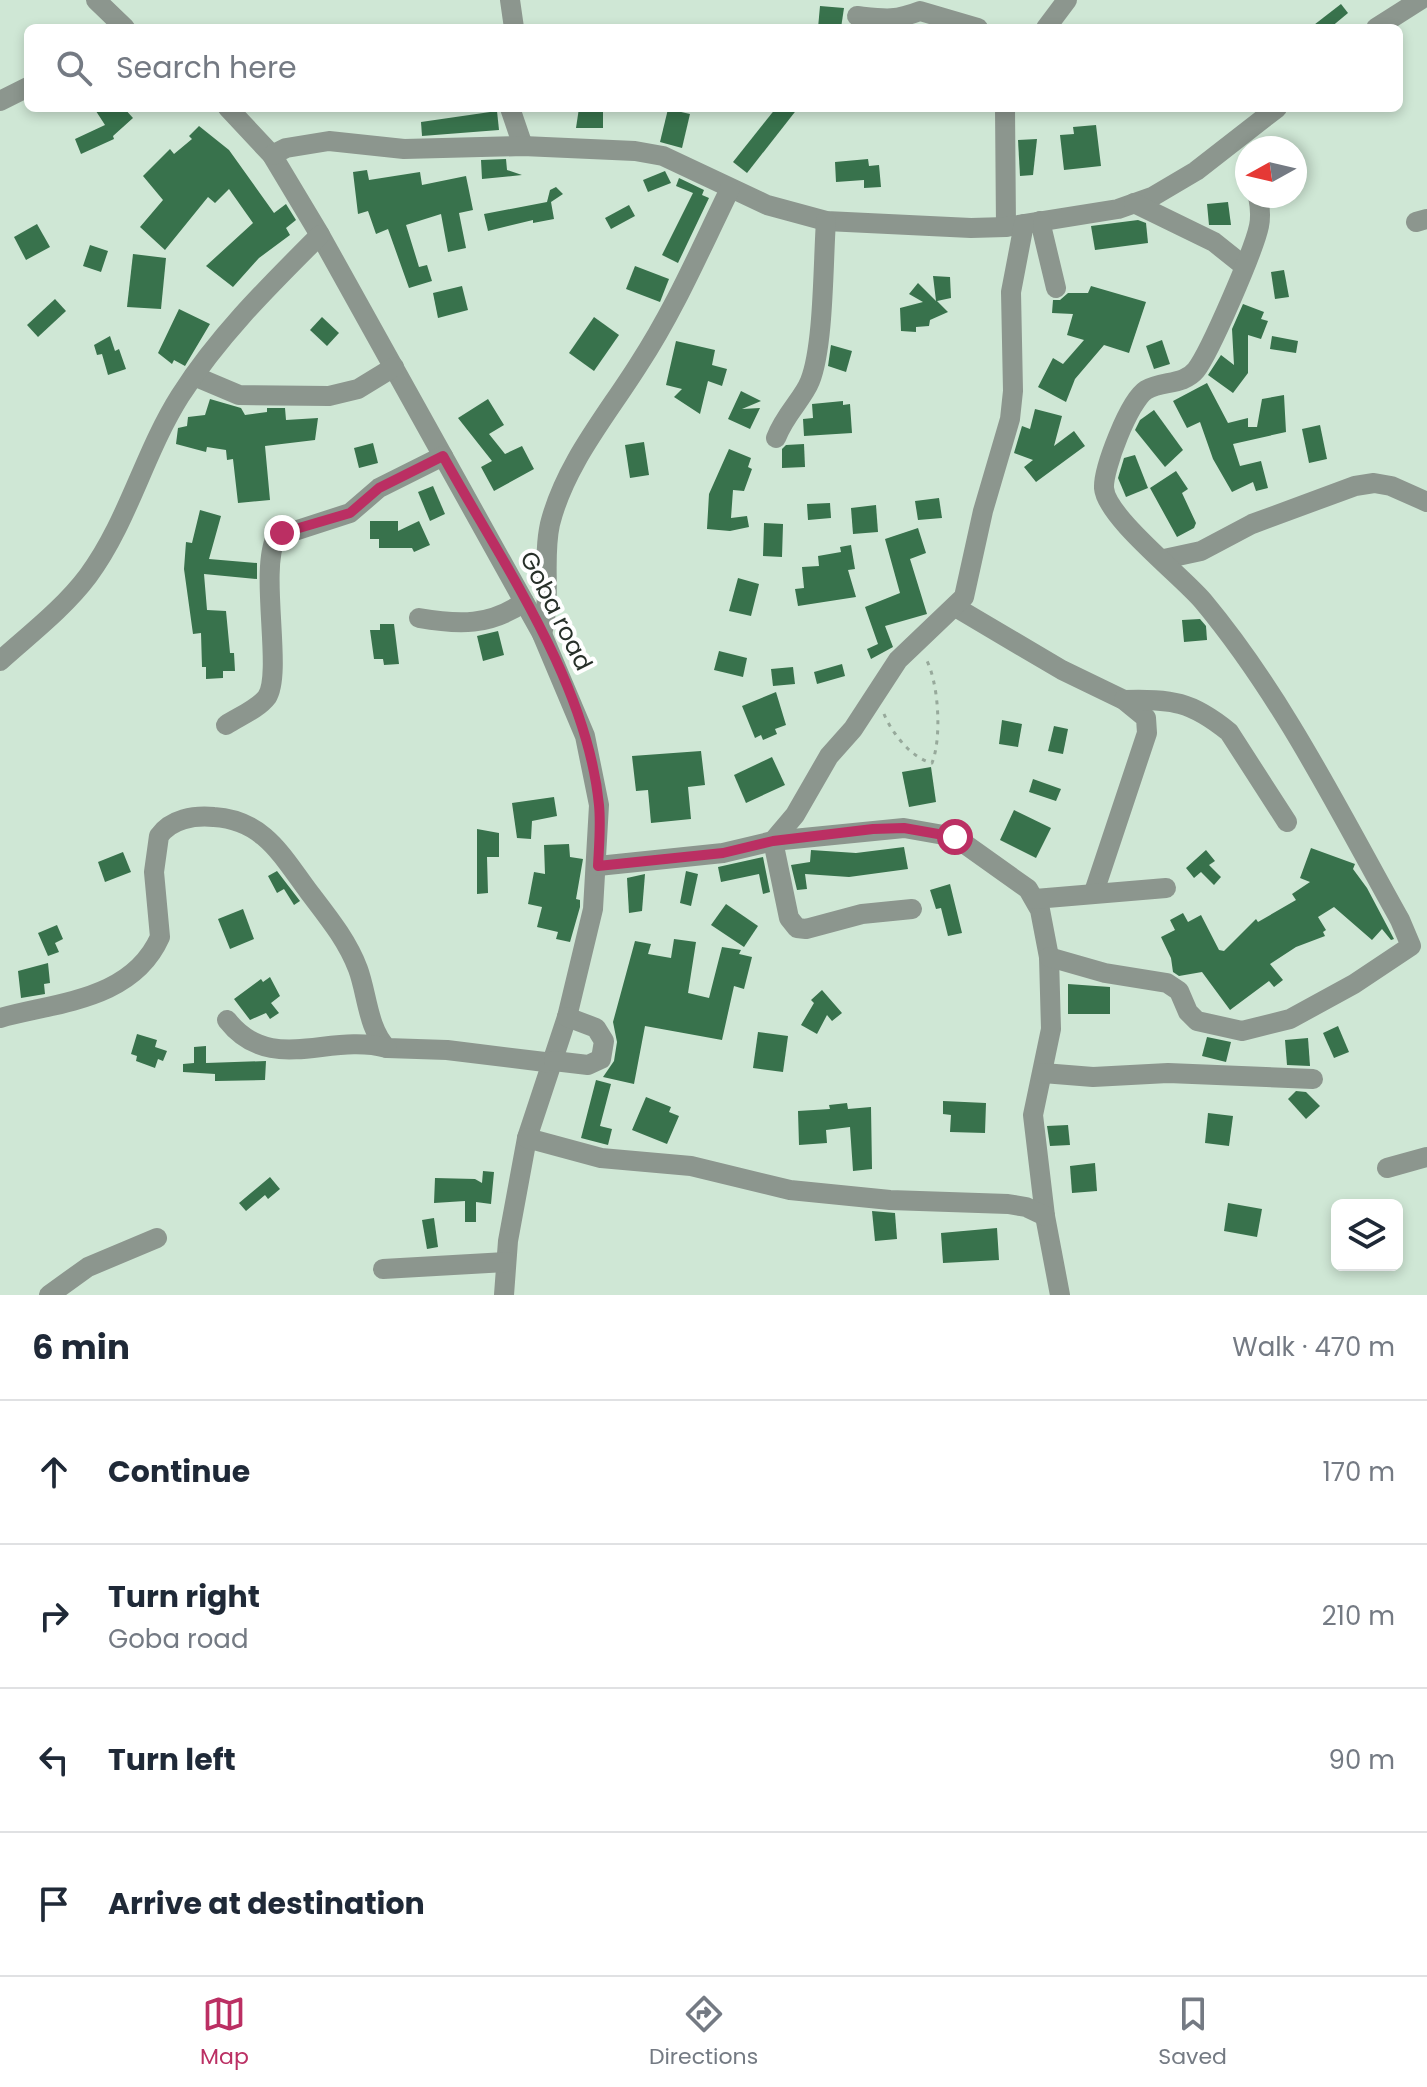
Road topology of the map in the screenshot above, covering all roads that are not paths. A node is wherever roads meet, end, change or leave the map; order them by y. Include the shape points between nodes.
1 (96, 0) edge
2 (510, 0) edge
3 (1067, 0) edge
4 (1420, 0) edge
5 (857, 16) dead end
6 (117, 24) edge
7 (513, 24) edge
8 (964, 24) edge
9 (1049, 24) edge
10 (1382, 24) edge
11 (24, 89) edge
12 (0, 101) edge
13 (232, 112) edge
14 (511, 112) edge
15 (1006, 112) edge
16 (1272, 112) edge
17 (1245, 136) edge
18 (1235, 144) edge
19 (523, 146) junction
20 (272, 155) junction
21 (730, 189) junction
22 (1134, 203) junction
23 (1258, 208) edge
24 (826, 221) junction
25 (1023, 224) junction
26 (320, 235) junction
27 (1244, 266) junction
28 (1056, 288) dead end
29 (394, 367) junction
30 (194, 376) junction
31 (776, 438) dead end
32 (443, 456) junction
33 (1427, 502) edge
34 (1164, 559) junction
35 (524, 602) junction
36 (957, 608) junction
37 (419, 618) dead end
38 (542, 634) junction
39 (0, 661) edge
40 (1124, 700) junction
41 (226, 725) dead end
42 (1287, 822) dead end
43 (773, 841) junction
44 (598, 866) junction
45 (1166, 888) dead end
46 (1094, 892) junction
47 (1035, 899) junction
48 (912, 909) dead end
49 (1049, 957) junction
50 (567, 1017) junction
51 (0, 1018) edge
52 (227, 1020) dead end
53 (387, 1048) junction
54 (554, 1062) junction
55 (1043, 1073) junction
56 (1313, 1079) dead end
57 (527, 1138) junction
58 (1427, 1157) edge
59 (1387, 1168) dead end
60 (1045, 1216) junction
61 (157, 1238) dead end
62 (506, 1262) junction
63 (383, 1269) dead end
64 (49, 1295) edge
65 (504, 1295) edge
66 (1060, 1295) edge

1 - 6 street
2 - 7 street
3 - 9 street
4 - 10 street
5 - 8 street via 892,20 920,11
11 - 12 street
13 - 20 street, Goba road
14 - 19 street
15 - 25 street
16 - 17 street
18 - 22 street via 1188,176
19 - 20 street via 404,149 329,141
19 - 21 street via 663,156
20 - 26 street, Goba road
21 - 24 street
21 - 38 street via 661,327 584,445 563,488 550,525 549,603
22 - 25 street
22 - 27 street via 1214,242
23 - 27 street via 1259,225
24 - 25 street
24 - 31 street via 815,363
25 - 28 street
25 - 36 street via 1011,292 1010,419
26 - 29 street, Goba road
26 - 30 street via 248,307
27 - 34 street via 1195,371 1140,396 1104,477 1109,504
29 - 30 street via 358,389 329,396 239,395
29 - 32 street, Goba road
30 - 39 street via 88,575
32 - 35 street, Goba road
32 - 41 street via 379,488 350,513 276,537 270,688 262,702
33 - 34 street via 1391,486 1355,486 1252,524 1201,551
34 - 49 street via 1236,641 1272,693 1411,946 1290,1019 1242,1031 1197,1021 1179,991 1167,983
35 - 37 street via 507,614 474,624
35 - 38 street, Goba road
36 - 40 street
36 - 43 street via 915,642 875,692
38 - 44 street, Goba road via 585,736 599,805
40 - 42 street via 1187,703 1216,721 1229,732
40 - 46 street via 1143,713 1147,733
43 - 44 street via 723,853
43 - 47 street via 873,829 933,832 955,837 1010,873
43 - 48 street via 789,918 797,928
44 - 50 street, Goba road
45 - 46 street
46 - 47 street
47 - 49 street
49 - 55 street via 1051,1029
50 - 54 street, Goba road
50 - 54 street via 596,1028 604,1041 601,1059 588,1065
51 - 53 street via 106,991 133,974 160,937 154,872 159,836 179,821 202,816 254,828 277,846 340,933 364,987 377,1036
52 - 53 street via 236,1032 282,1052 350,1042
53 - 54 street
54 - 57 street, Goba road
55 - 56 street
55 - 60 street via 1033,1115
57 - 60 street via 601,1158 691,1166 790,1190 1008,1204
57 - 62 street, Goba road
58 - 59 street
60 - 66 street
61 - 64 street via 88,1267
62 - 63 street
62 - 65 street, Goba road

